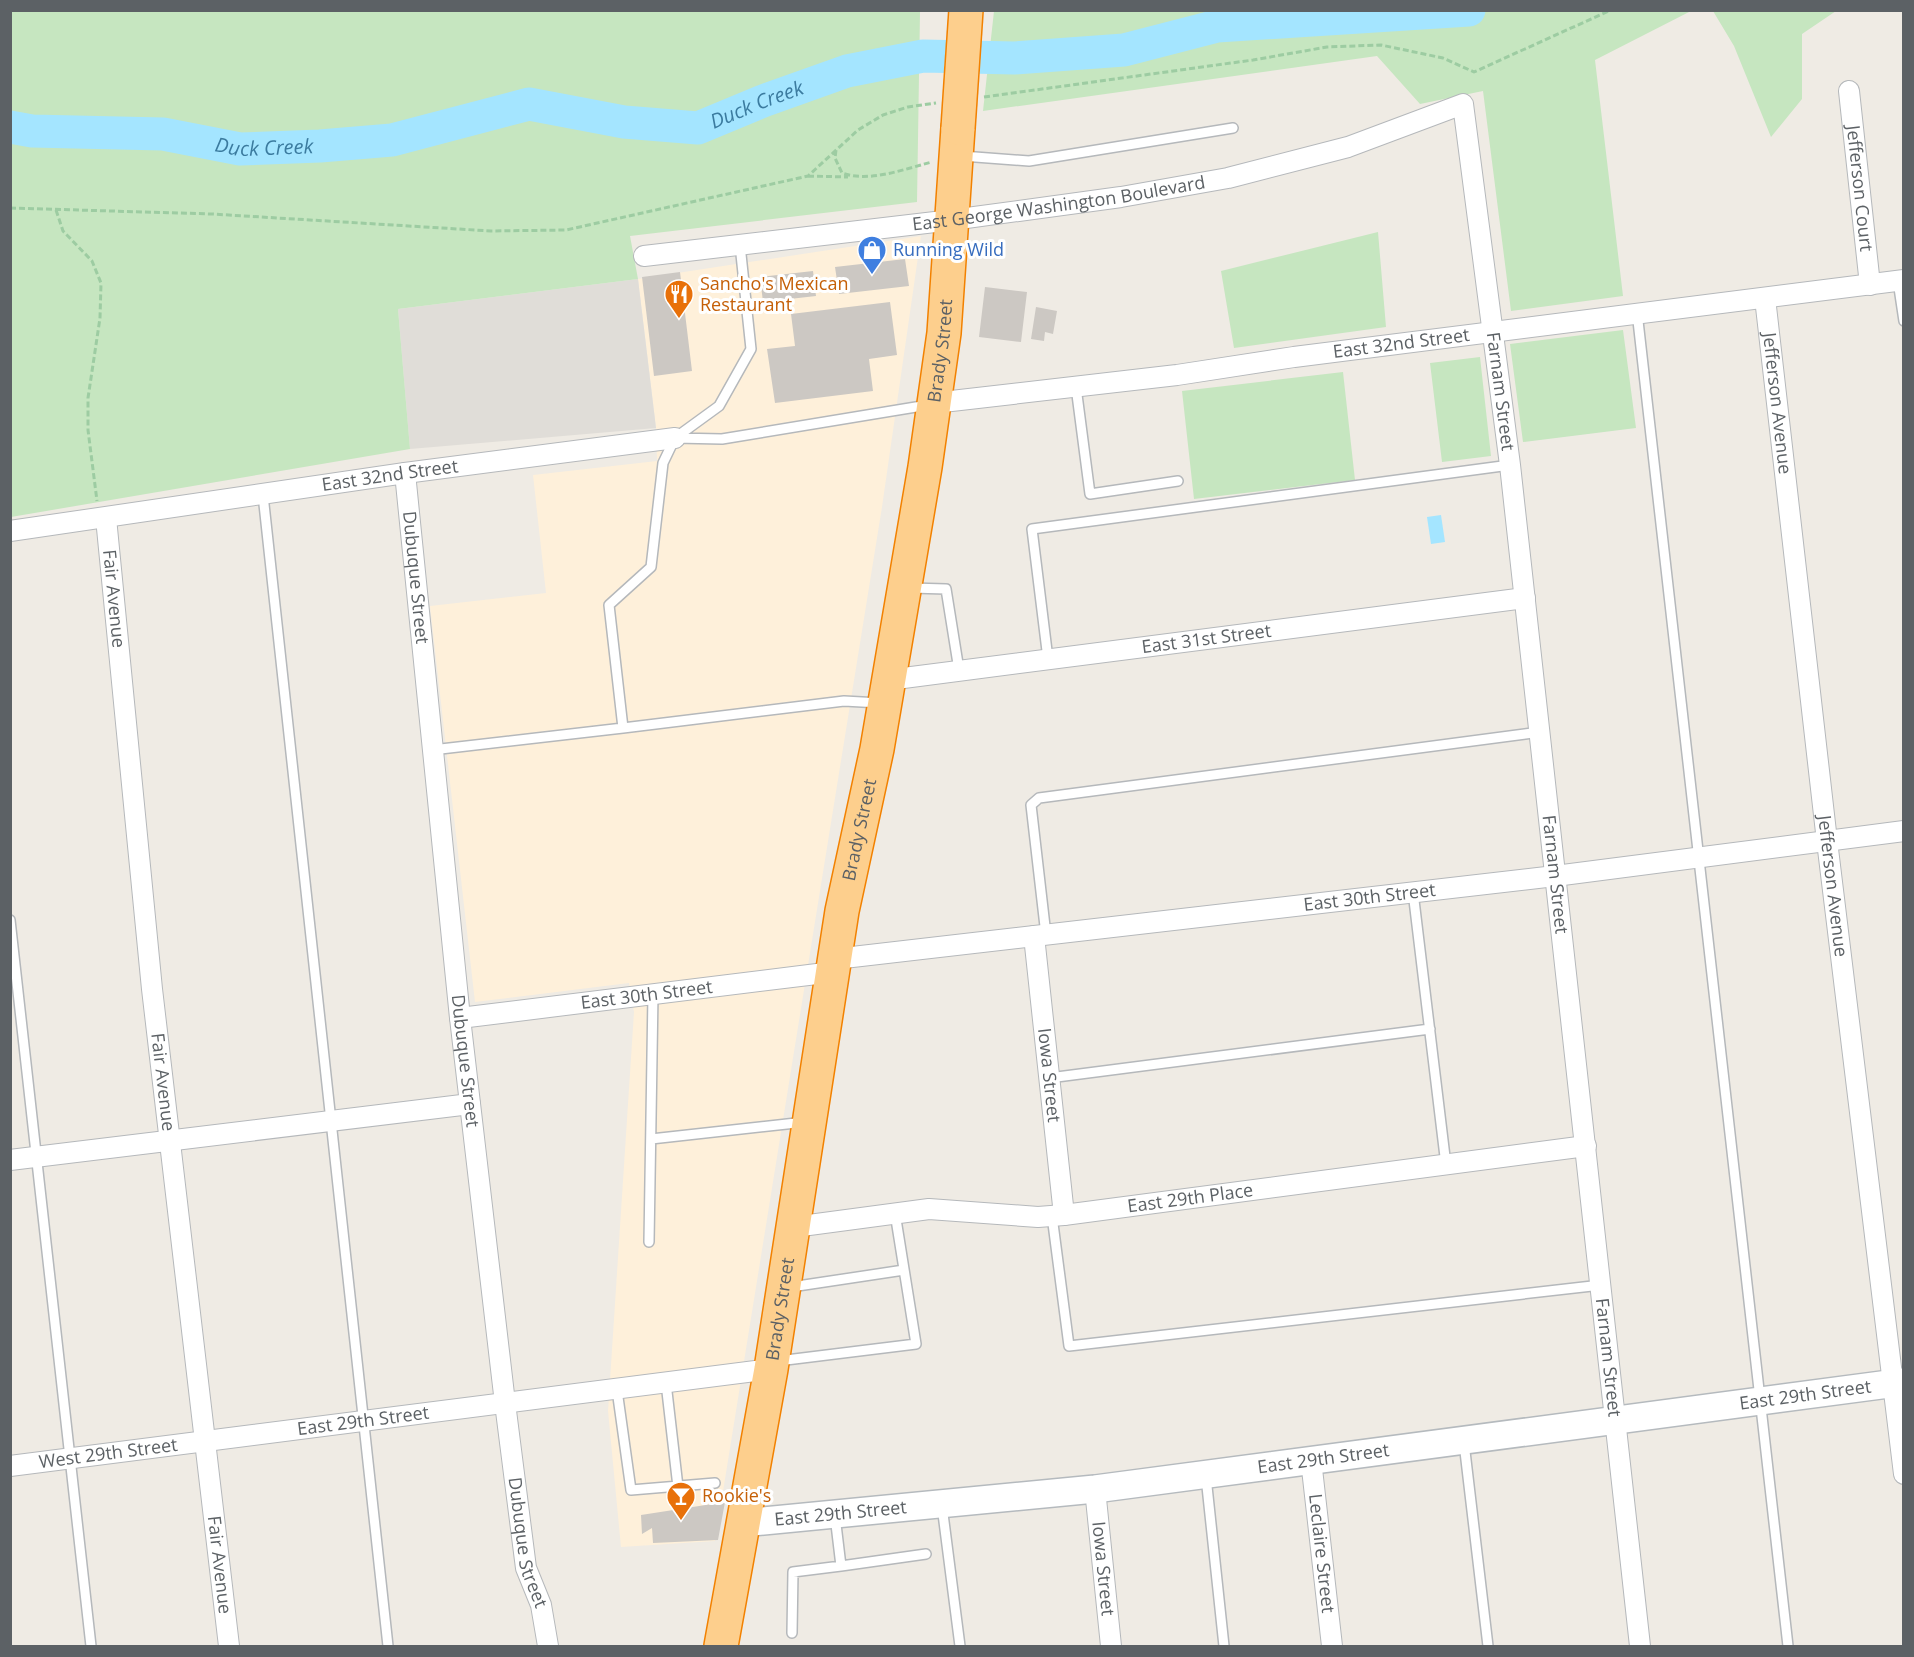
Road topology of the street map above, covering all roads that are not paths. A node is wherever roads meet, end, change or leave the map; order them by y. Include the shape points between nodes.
1 (966, 10) edge
2 (1849, 91) dead end
3 (1463, 104) joint
4 (1233, 128) dead end
5 (952, 129) junction
6 (952, 220) junction
7 (740, 245) junction
8 (644, 256) dead end
9 (1901, 280) edge
10 (1870, 285) junction
11 (1765, 298) junction
12 (1637, 312) junction
13 (1904, 321) edge
14 (1494, 331) junction
15 (1076, 387) junction
16 (934, 404) junction
17 (675, 438) junction
18 (1510, 465) junction
19 (405, 473) junction
20 (1178, 481) dead end
21 (263, 495) junction
22 (103, 518) junction
23 (10, 531) edge
24 (904, 588) junction
25 (1525, 598) junction
26 (1048, 659) junction
27 (959, 670) junction
28 (886, 691) junction
29 (623, 728) junction
30 (1540, 732) junction
31 (432, 750) junction
32 (1904, 831) edge
33 (1827, 841) junction
34 (1698, 858) junction
35 (1555, 876) junction
36 (1413, 892) junction
37 (10, 920) edge
38 (1040, 935) junction
39 (834, 965) junction
40 (653, 994) junction
41 (460, 1018) junction
42 (1430, 1029) junction
43 (1049, 1078) junction
44 (470, 1104) junction
45 (330, 1121) junction
46 (810, 1122) junction
47 (651, 1139) junction
48 (170, 1141) junction
49 (1586, 1146) junction
50 (36, 1157) junction
51 (10, 1160) edge
52 (1446, 1164) junction
53 (895, 1213) junction
54 (1058, 1215) junction
55 (794, 1227) junction
56 (649, 1242) dead end
57 (904, 1270) junction
58 (1601, 1285) junction
59 (784, 1288) junction
60 (772, 1366) junction
61 (666, 1383) junction
62 (1898, 1383) edge
63 (617, 1390) junction
64 (1760, 1401) junction
65 (505, 1402) junction
66 (1615, 1420) junction
67 (364, 1422) junction
68 (1464, 1440) junction
69 (205, 1442) junction
70 (70, 1458) junction
71 (1311, 1460) junction
72 (10, 1466) edge
73 (1205, 1474) junction
74 (1904, 1474) edge
75 (715, 1484) dead end
76 (678, 1486) junction
77 (1095, 1489) junction
78 (941, 1503) junction
79 (835, 1514) junction
80 (742, 1523) junction
81 (926, 1554) dead end
82 (841, 1566) junction
83 (792, 1633) dead end
84 (91, 1647) edge
85 (229, 1647) edge
86 (388, 1647) edge
87 (548, 1647) edge
88 (721, 1647) edge
89 (960, 1647) edge
90 (1111, 1647) edge
91 (1224, 1647) edge
92 (1332, 1647) edge
93 (1488, 1647) edge
94 (1640, 1647) edge
95 (1788, 1647) edge

1 - 5 highway, Brady Street, bridge
2 - 10 street, Jefferson Court
3 - 6 street, East George Washington Boulevard via 1348,147 1228,178
3 - 14 street, Farnam Street
4 - 5 lane via 1029,160
5 - 6 highway, Brady Street
6 - 7 street, East George Washington Boulevard
6 - 16 highway, Brady Street via 944,333
7 - 8 street, East George Washington Boulevard
7 - 17 lane via 751,349 719,406
9 - 10 street, East 32nd Street
9 - 13 lane
10 - 11 street, East 32nd Street
11 - 12 street, East 32nd Street
11 - 33 street, Jefferson Avenue
12 - 14 street, East 32nd Street
12 - 34 lane
14 - 15 street, East 32nd Street
14 - 18 street, Farnam Street
15 - 16 street, East 32nd Street
15 - 20 lane via 1090,494
16 - 17 lane via 722,439
16 - 24 highway, Brady Street
17 - 19 street, East 32nd Street
17 - 29 lane via 663,463 651,567 609,605
18 - 25 street, Farnam Street
18 - 26 lane via 1032,529
19 - 21 street, East 32nd Street
19 - 31 street, Dubuque Street
21 - 22 street, East 32nd Street
21 - 45 lane
22 - 23 street, East 32nd Street
22 - 48 street, Fair Avenue
24 - 27 lane via 946,589
24 - 28 highway, Brady Street
25 - 26 street, East 31st Street
25 - 30 street, Farnam Street
26 - 27 street, East 31st Street
27 - 28 street, East 31st Street
28 - 29 lane via 844,701
28 - 39 highway, Brady Street
29 - 31 lane
30 - 35 street, Farnam Street
30 - 38 lane via 1039,798 1031,805
31 - 41 street, Dubuque Street
32 - 33 street, East 30th Street
33 - 34 street, East 30th Street
33 - 62 street, Jefferson Avenue
34 - 35 street, East 30th Street
34 - 64 lane
35 - 36 street, East 30th Street
35 - 49 street, Farnam Street
36 - 38 street, East 30th Street
36 - 42 lane
37 - 50 lane
38 - 39 street, East 30th Street
38 - 43 street, Iowa Street
39 - 40 street, East 30th Street
39 - 46 highway, Brady Street
40 - 41 street, East 30th Street
40 - 47 lane
41 - 44 street, Dubuque Street
42 - 43 lane
42 - 52 lane
43 - 54 street, Iowa Street
44 - 45 street
44 - 65 street, Dubuque Street
45 - 48 street
45 - 67 lane
46 - 47 lane
46 - 55 highway, Brady Street
47 - 56 lane
48 - 50 street
48 - 69 street, Fair Avenue
49 - 52 street, East 29th Place
49 - 58 street, Farnam Street
50 - 51 street
50 - 70 lane
52 - 54 street, East 29th Place
53 - 54 street, East 29th Place via 929,1209
53 - 55 street, East 29th Place
53 - 57 lane
54 - 58 lane via 1069,1346
55 - 59 highway, Brady Street
57 - 59 lane
57 - 60 lane via 916,1344
58 - 66 street, Farnam Street
59 - 60 highway, Brady Street
60 - 61 street, East 29th Street
60 - 80 highway, Brady Street
61 - 63 street, East 29th Street
61 - 76 lane
62 - 64 street, East 29th Street
62 - 74 street, Jefferson Avenue
63 - 65 street, East 29th Street
63 - 76 lane via 631,1491
64 - 66 street, East 29th Street
64 - 95 lane
65 - 67 street, East 29th Street
65 - 87 street, Dubuque Street via 526,1568 541,1605
66 - 68 street, East 29th Street
66 - 94 street, Farnam Street
67 - 69 street, East 29th Street
67 - 86 lane
68 - 71 street, East 29th Street
68 - 93 lane
69 - 70 street, West 29th Street
69 - 85 street, Fair Avenue
70 - 72 street, West 29th Street
70 - 84 lane
71 - 73 street, East 29th Street
71 - 92 street, Leclaire Street
73 - 77 street, East 29th Street
73 - 91 lane
75 - 76 lane
77 - 78 street, East 29th Street
77 - 90 street, Iowa Street
78 - 79 street, East 29th Street
78 - 89 lane
79 - 80 street, East 29th Street
79 - 82 lane
80 - 88 highway, Brady Street
81 - 82 lane
82 - 83 lane via 793,1572

